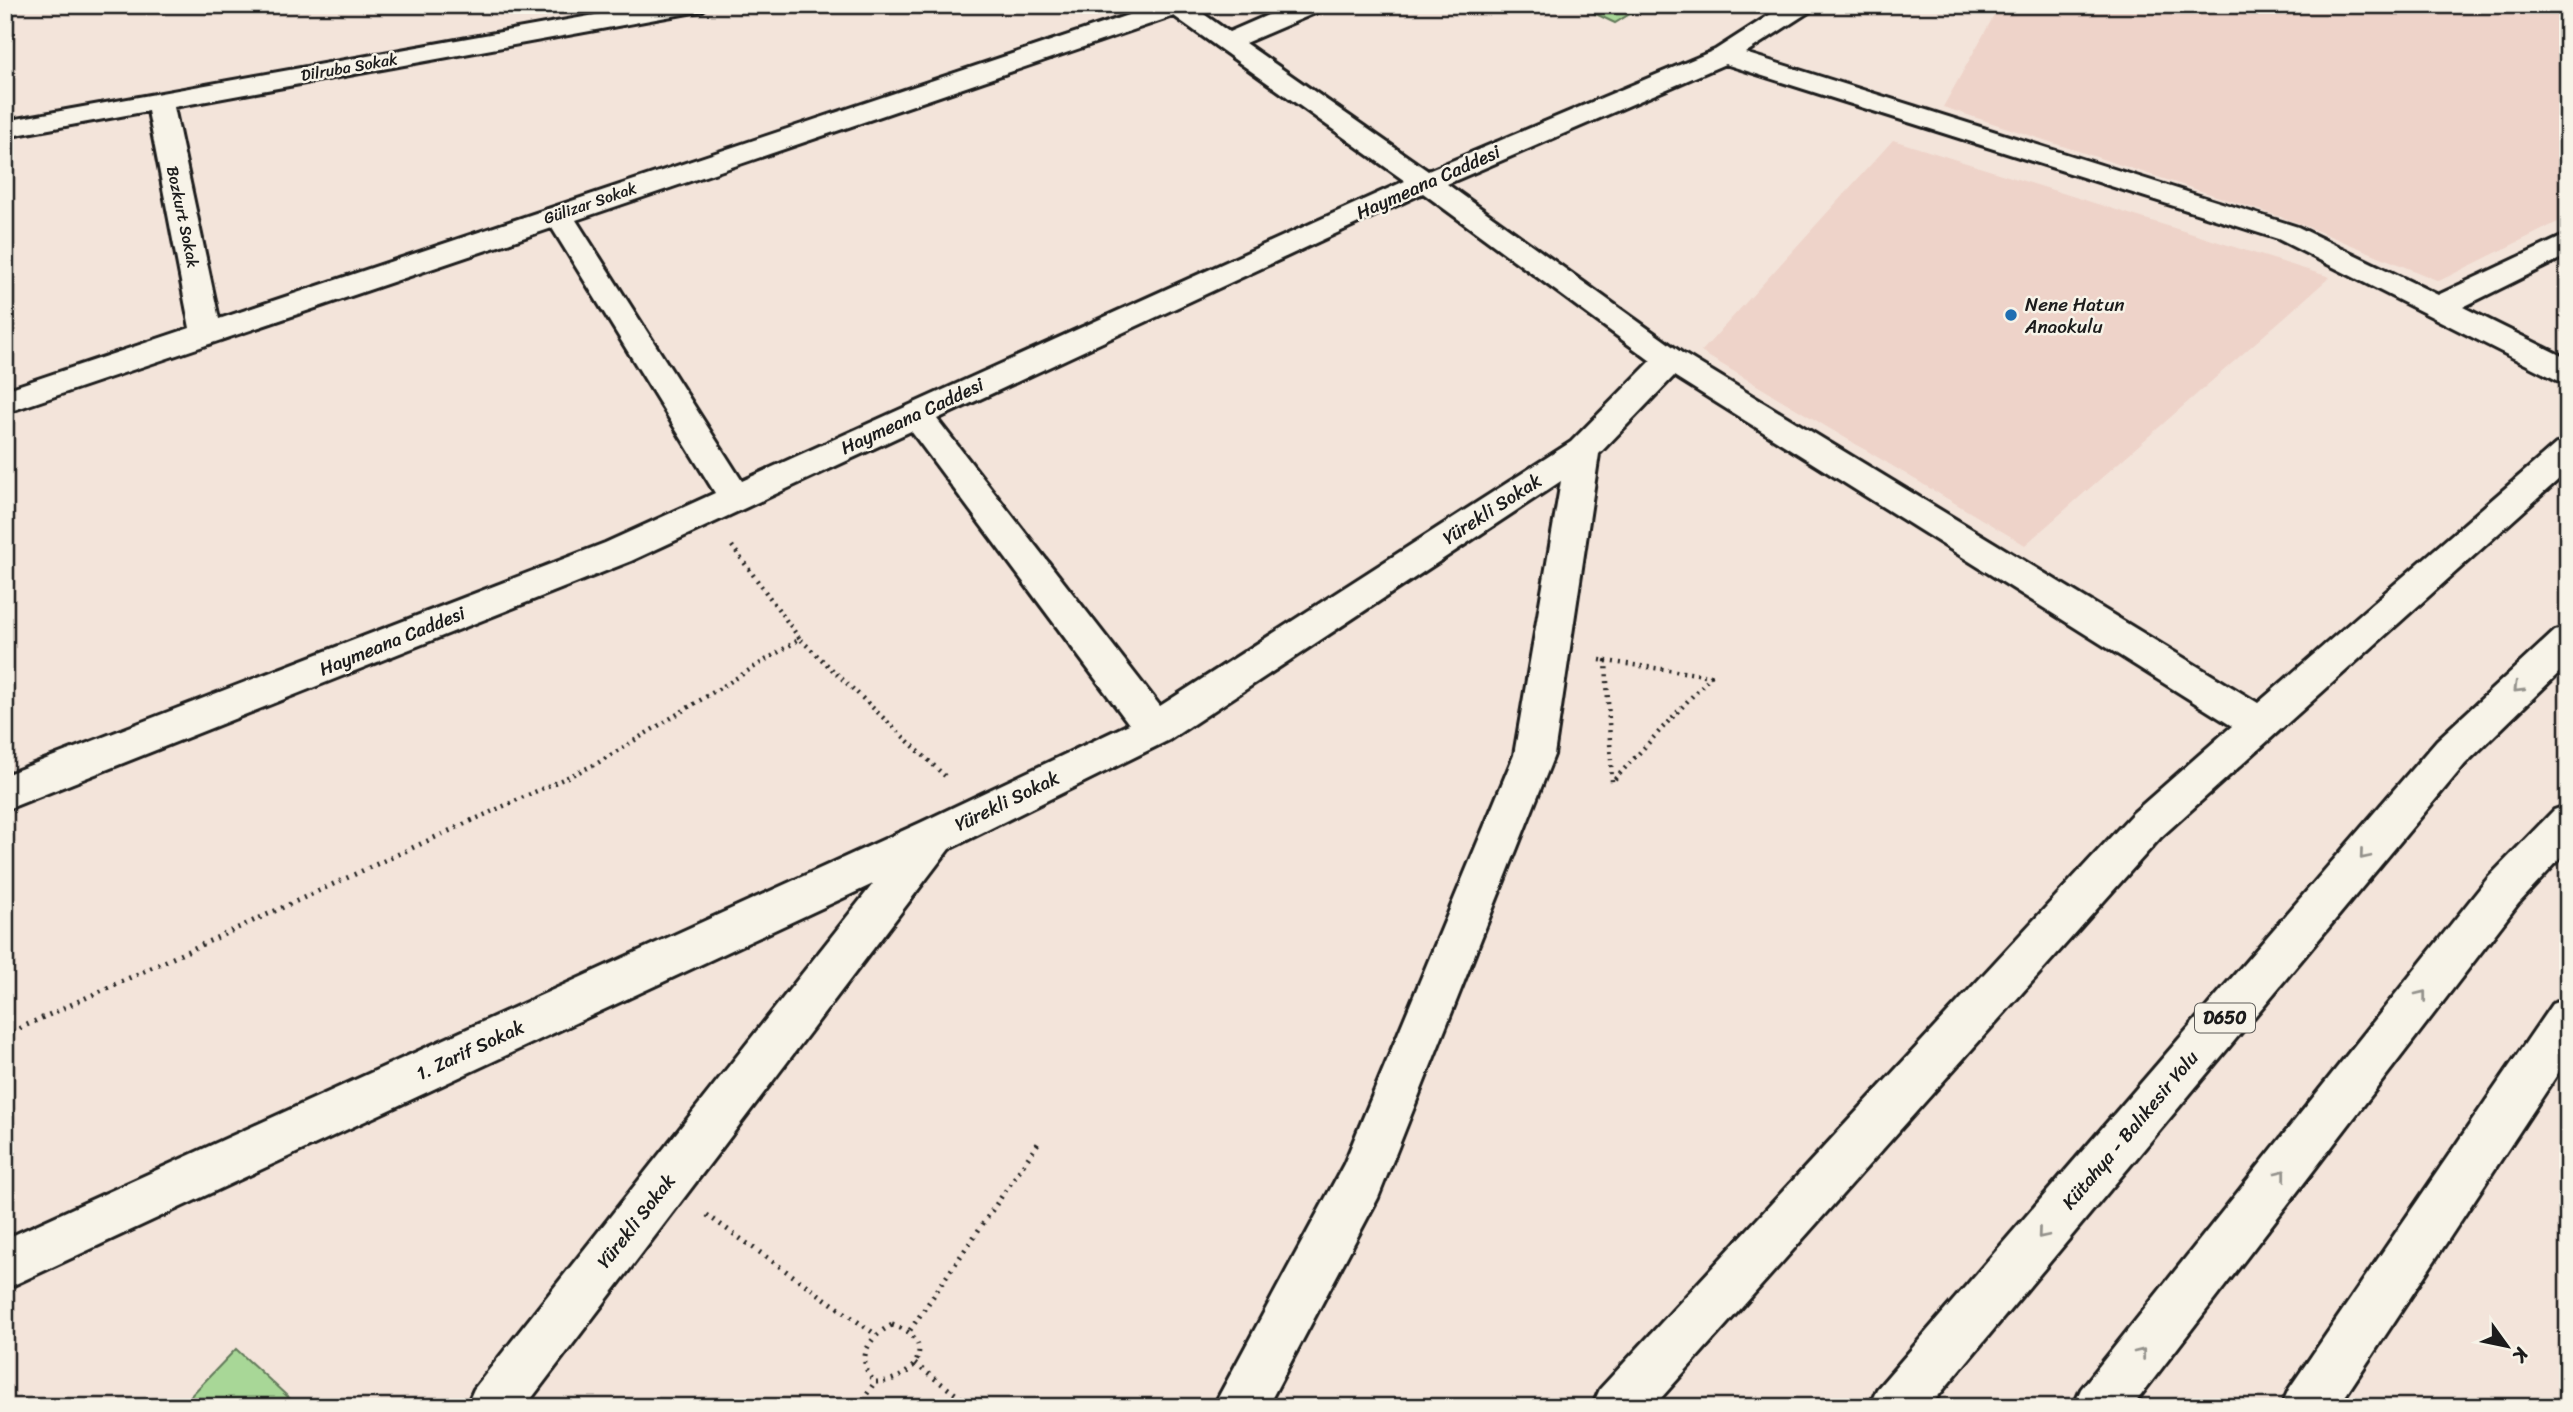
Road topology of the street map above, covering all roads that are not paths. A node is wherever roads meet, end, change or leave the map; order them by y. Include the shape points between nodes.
1 (694, 5) edge
2 (1313, 5) edge
3 (1803, 5) edge
4 (1175, 6) edge
5 (1227, 42) junction
6 (1724, 55) junction
7 (159, 100) junction
8 (5, 129) edge
9 (1426, 182) junction
10 (558, 214) junction
11 (2568, 243) edge
12 (2438, 307) junction
13 (207, 333) junction
14 (1671, 360) junction
15 (2568, 372) edge
16 (5, 402) edge
17 (916, 415) junction
18 (1583, 450) junction
19 (2568, 452) edge
20 (720, 505) junction
21 (2568, 641) edge
22 (2260, 724) junction
23 (1155, 729) junction
24 (5, 793) edge
25 (2568, 822) edge
26 (935, 836) junction
27 (2568, 1018) edge
28 (5, 1264) edge
29 (492, 1407) edge
30 (1239, 1407) edge
31 (1618, 1407) edge
32 (1895, 1407) edge
33 (2099, 1407) edge
34 (2307, 1407) edge

1 - 7 main road, Dilruba Sokak
2 - 5 main road
3 - 6 main road, Haymeana Caddesi
4 - 5 main road
4 - 10 main road, Gülizar Sokak
5 - 9 main road
6 - 9 main road, Haymeana Caddesi
6 - 12 main road via 2288,233
7 - 8 main road, Dilruba Sokak
7 - 13 main road, Bozkurt Sokak
9 - 14 main road
9 - 17 main road, Haymeana Caddesi
10 - 13 main road, Gülizar Sokak
10 - 20 main road
11 - 12 main road
12 - 15 main road
13 - 16 main road, Gülizar Sokak
14 - 18 main road, Yürekli Sokak
14 - 22 main road
17 - 20 main road, Haymeana Caddesi
17 - 23 main road
18 - 23 main road, Yürekli Sokak
18 - 30 main road via 1534,755 1360,1181
19 - 22 main road
20 - 24 main road, Haymeana Caddesi via 618,552
21 -> 32 main road, Kütahya - Balıkesir Yolu / D650 via 2451,752
22 - 31 main road via 2147,825
23 - 26 main road, Yürekli Sokak
33 -> 25 main road via 2502,891
26 - 28 main road, 1. Zarif Sokak
26 - 29 main road, Yürekli Sokak
27 - 34 main road

